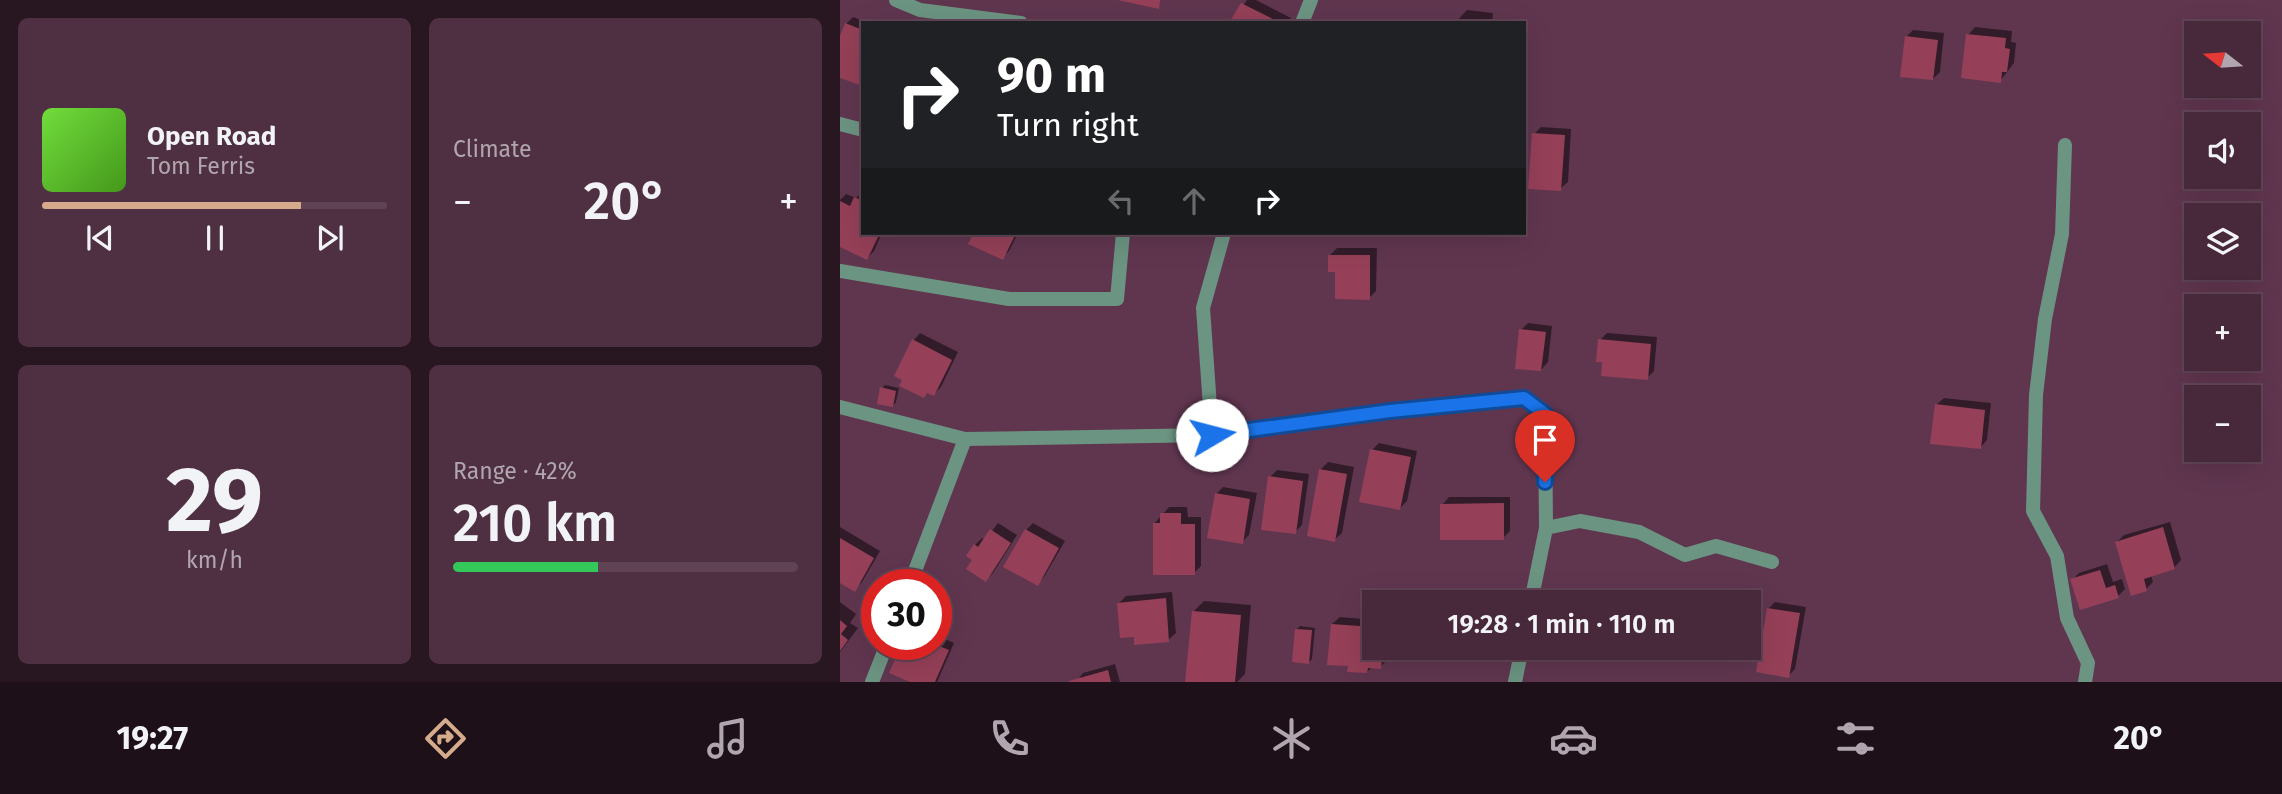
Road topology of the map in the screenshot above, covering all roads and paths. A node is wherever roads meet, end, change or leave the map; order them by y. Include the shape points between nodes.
1 (896, 0) edge
2 (1311, 0) edge
3 (1005, 21) edge
4 (1303, 21) edge
5 (840, 124) edge
6 (861, 129) edge
7 (2064, 145) dead end
8 (1123, 235) edge
9 (1223, 235) edge
10 (840, 271) edge
11 (840, 407) edge
12 (1212, 435) junction
13 (965, 439) junction
14 (1546, 528) junction
15 (1772, 562) dead end
16 (916, 569) edge
17 (1533, 590) edge
18 (881, 660) edge
19 (1520, 660) edge
20 (872, 682) edge
21 (1515, 682) edge
22 (2085, 682) edge

1 - 3 street via 920,10
2 - 4 street
5 - 6 street
7 - 22 street via 2062,234 2036,395 2033,511 2057,556 2067,618 2088,663
8 - 10 street via 1117,299 1009,299
9 - 12 street via 1203,308
11 - 13 street
12 - 13 street
12 - 14 street via 1524,398 1545,414
13 - 16 street
14 - 15 street via 1580,521 1639,533 1685,555 1716,546
14 - 17 street
18 - 20 street
19 - 21 street

